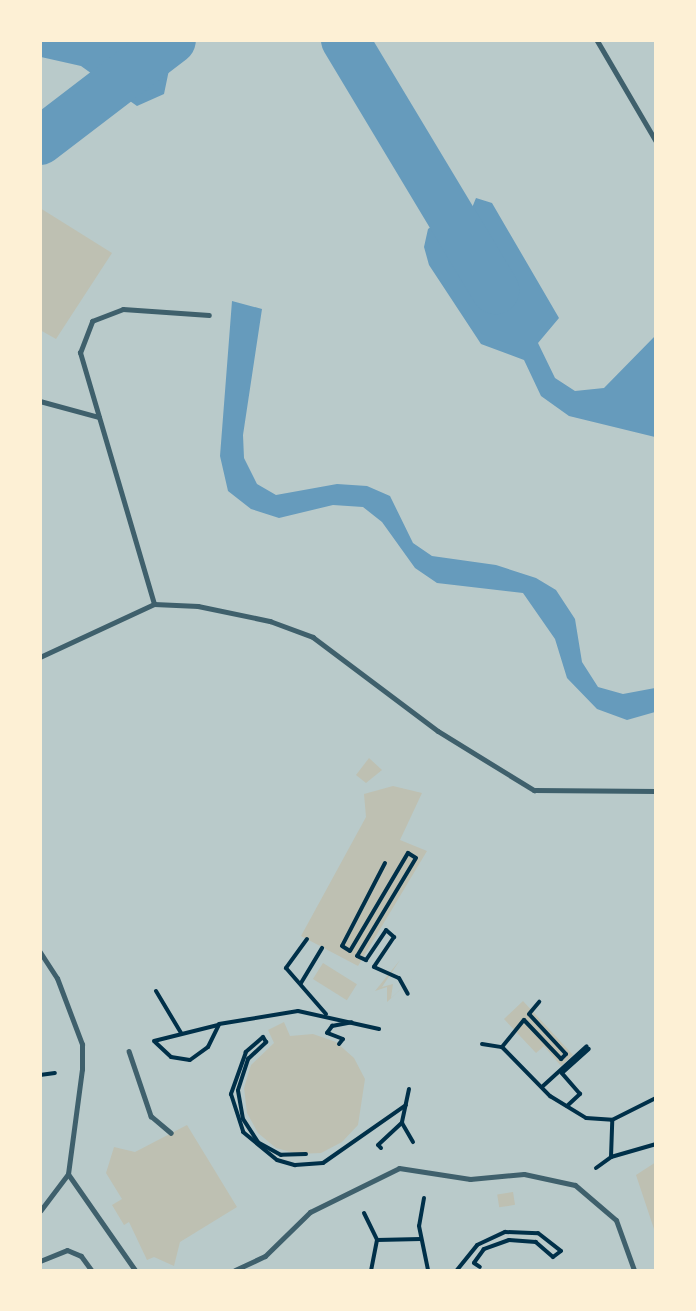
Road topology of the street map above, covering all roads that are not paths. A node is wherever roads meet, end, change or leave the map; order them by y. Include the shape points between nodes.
1 (597, 40) edge
2 (656, 141) edge
3 (209, 315) dead end
4 (40, 401) edge
5 (99, 417) junction
6 (154, 604) junction
7 (40, 657) edge
8 (656, 790) edge
9 (40, 952) edge
10 (129, 1051) road end
11 (171, 1133) dead end
12 (68, 1174) junction
13 (40, 1211) edge
14 (40, 1261) edge
15 (91, 1270) edge
16 (135, 1270) edge
17 (235, 1270) edge
18 (634, 1270) edge

1 - 2 lane
3 - 5 lane via 123,309 92,321 80,353
4 - 5 lane
5 - 6 lane
6 - 7 lane
6 - 8 lane via 198,606 313,637 438,731 534,790
9 - 12 street via 57,978 82,1044
10 - 11 lane via 150,1116
12 - 13 street
12 - 16 street
14 - 15 street via 67,1250 81,1256
17 - 18 street via 265,1256 310,1212 352,1187 399,1168 471,1179 524,1174 575,1185 616,1220

